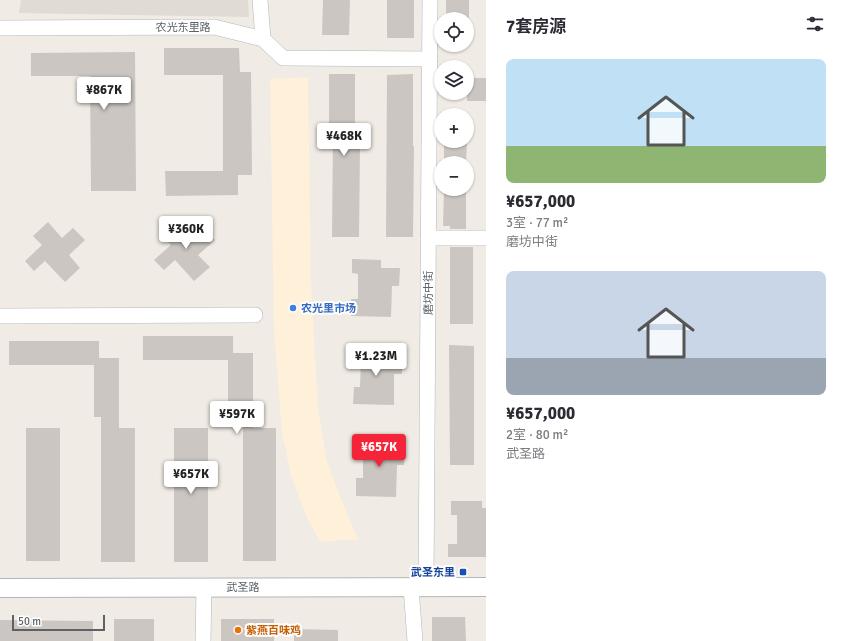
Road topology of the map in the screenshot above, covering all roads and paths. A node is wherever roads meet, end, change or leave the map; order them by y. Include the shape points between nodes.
1 (260, 0) edge
2 (430, 0) edge
3 (0, 28) edge
4 (263, 39) junction
5 (430, 59) junction
6 (428, 238) junction
7 (486, 238) edge
8 (255, 315) dead end
9 (0, 316) edge
10 (419, 587) junction
11 (486, 587) edge
12 (0, 588) edge
13 (204, 588) junction
14 (204, 641) edge
15 (415, 641) edge

1 - 4 street
2 - 5 street, 磨坊中街
3 - 4 street, 农光东里路 via 214,27
4 - 5 street, 农光东里路 via 283,58
5 - 6 street, 磨坊中街
6 - 7 street
6 - 10 street, 磨坊中街
8 - 9 street
10 - 11 street, 武圣路
10 - 13 street, 武圣路
10 - 15 street, 磨坊中街
12 - 13 street, 武圣路
13 - 14 street

